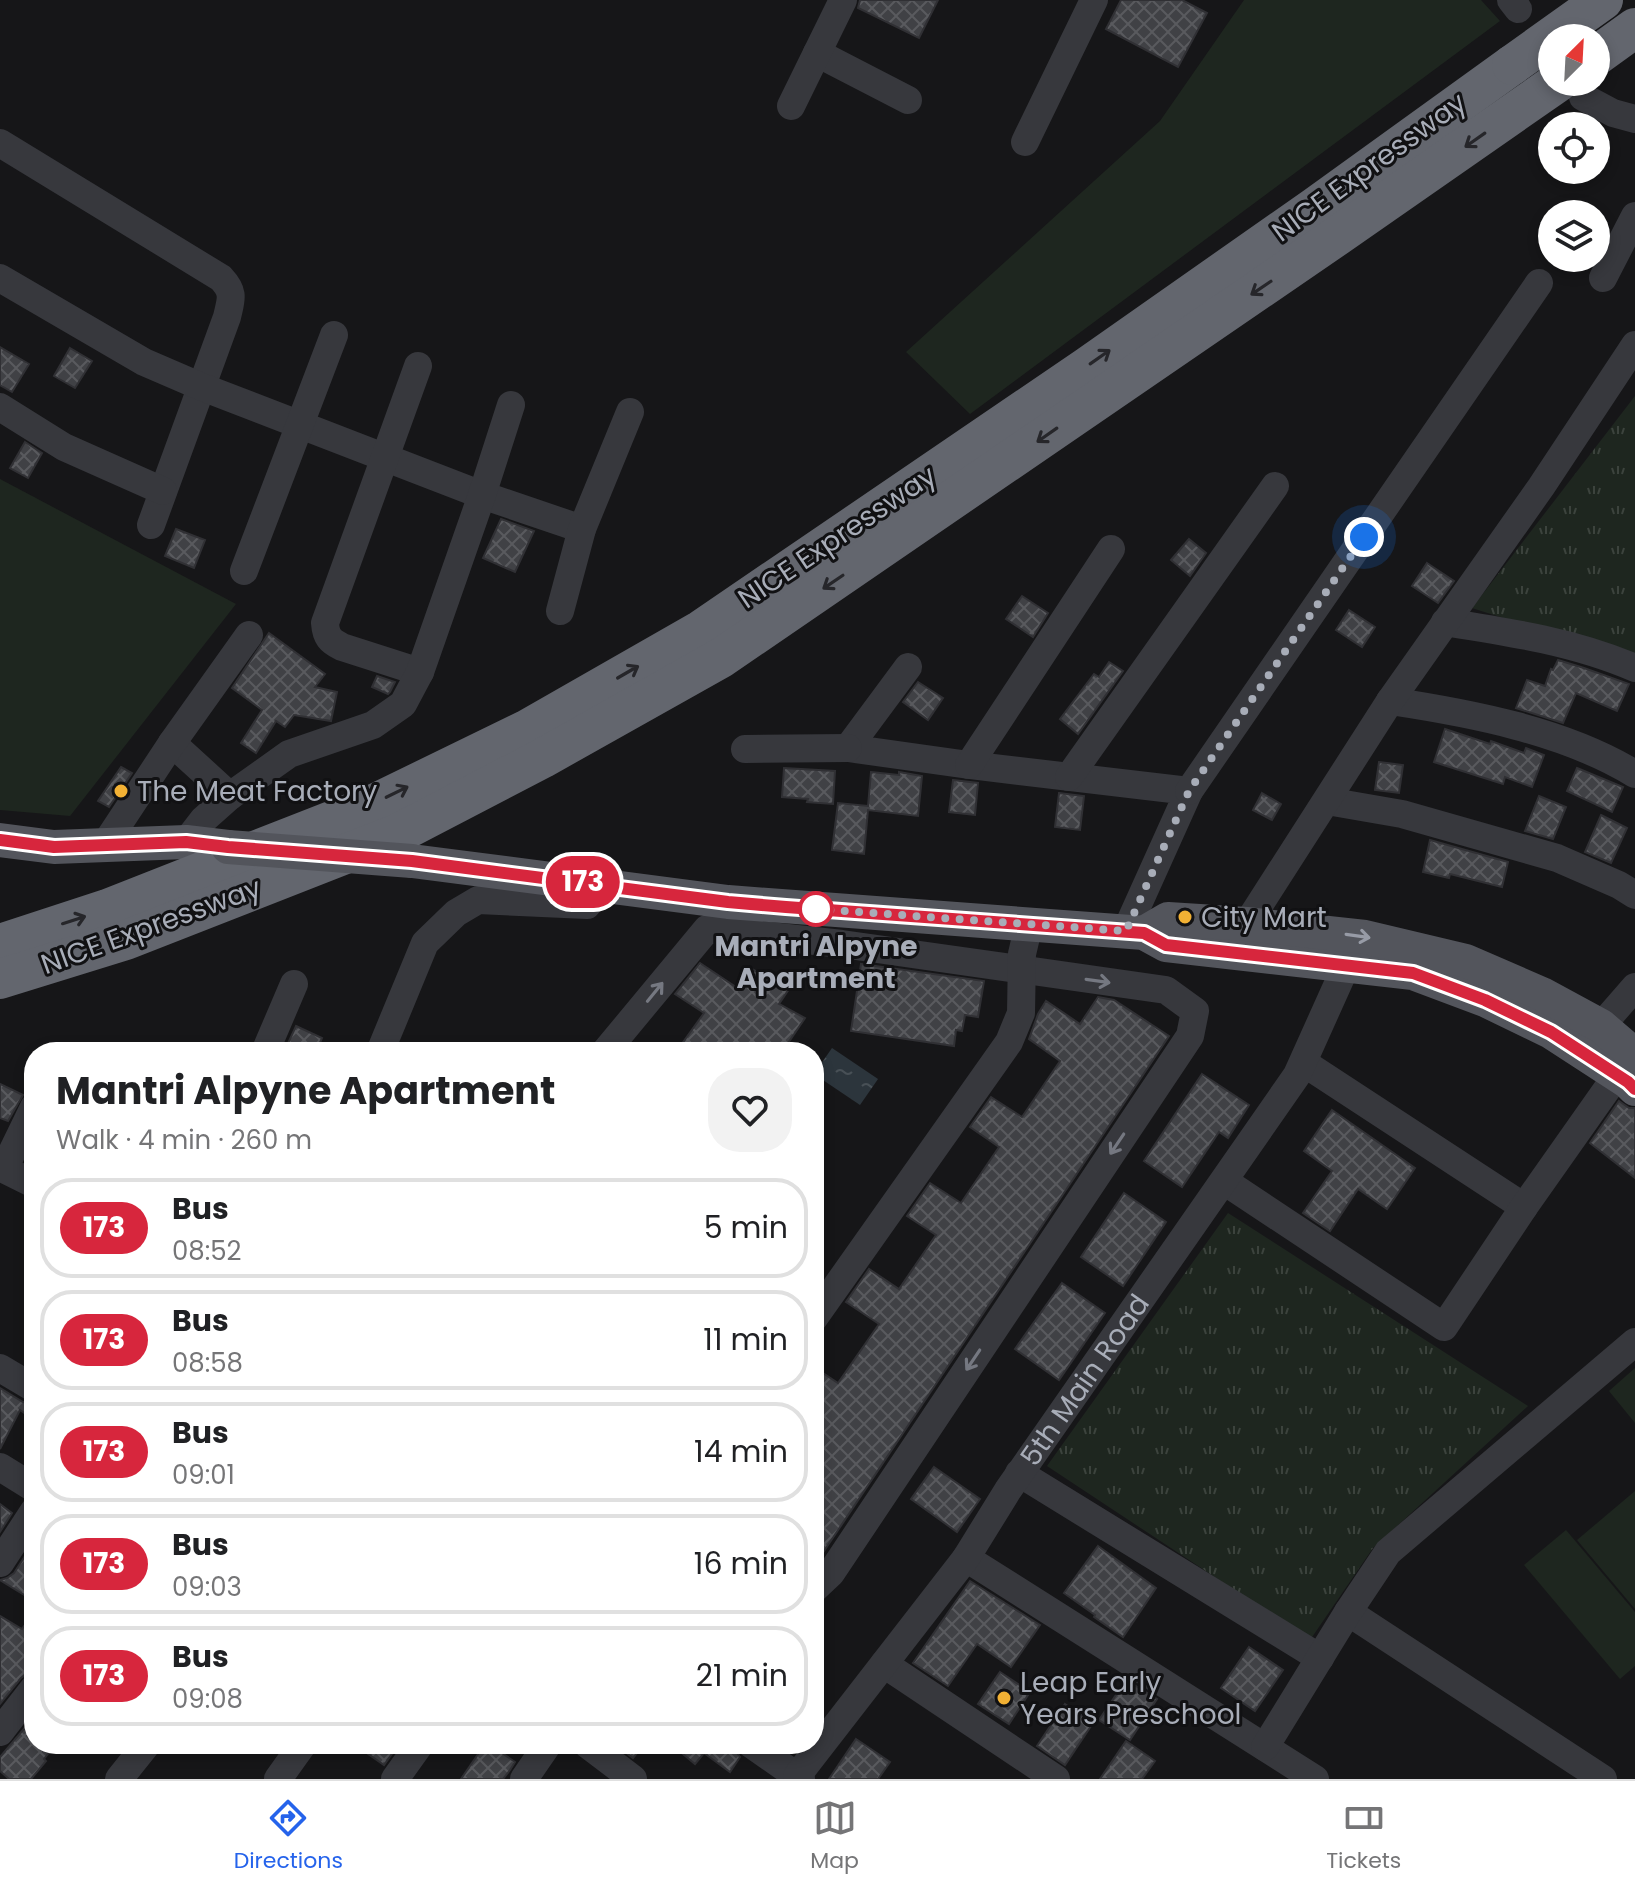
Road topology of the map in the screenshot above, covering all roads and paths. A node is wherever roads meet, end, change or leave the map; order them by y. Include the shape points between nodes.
1 (843, 0) edge
2 (1094, 0) edge
3 (1603, 0) edge
4 (1635, 28) edge
5 (1610, 46) edge
6 (817, 53) junction
7 (1554, 96) edge
8 (1570, 96) edge
9 (908, 100) dead end
10 (791, 106) dead end
11 (1635, 119) edge
12 (1025, 142) dead end
13 (0, 143) edge
14 (1635, 216) edge
15 (0, 278) edge
16 (1603, 278) dead end
17 (1539, 283) dead end
18 (334, 335) dead end
19 (1635, 345) edge
20 (418, 366) dead end
21 (202, 387) junction
22 (511, 405) dead end
23 (0, 407) edge
24 (630, 412) dead end
25 (301, 425) junction
26 (385, 458) junction
27 (1275, 486) dead end
28 (163, 491) junction
29 (482, 495) junction
30 (151, 525) dead end
31 (582, 529) junction
32 (1111, 549) dead end
33 (244, 571) dead end
34 (560, 611) dead end
35 (1445, 622) junction
36 (249, 635) dead end
37 (908, 667) dead end
38 (1635, 668) edge
39 (420, 672) junction
40 (1390, 701) junction
41 (172, 743) junction
42 (848, 748) junction
43 (745, 749) dead end
44 (969, 765) junction
45 (1635, 774) edge
46 (1069, 777) junction
47 (1189, 791) junction
48 (230, 796) junction
49 (1327, 801) junction
50 (0, 840) edge
51 (186, 842) junction
52 (104, 846) junction
53 (602, 885) junction
54 (1635, 895) edge
55 (1029, 924) junction
56 (1247, 924) junction
57 (827, 926) junction
58 (1135, 932) junction
59 (0, 944) edge
60 (1346, 966) junction
61 (1021, 970) junction
62 (0, 979) edge
63 (294, 984) dead end
64 (1635, 987) edge
65 (1592, 1040) junction
66 (269, 1042) edge
67 (384, 1042) edge
68 (613, 1042) edge
69 (1304, 1063) junction
70 (1629, 1073) edge
71 (24, 1128) edge
72 (24, 1179) edge
73 (1224, 1181) junction
74 (1524, 1207) junction
75 (824, 1304) edge
76 (1635, 1342) edge
77 (0, 1368) edge
78 (24, 1382) edge
79 (0, 1467) edge
80 (1019, 1473) junction
81 (24, 1482) edge
82 (24, 1526) edge
83 (966, 1558) junction
84 (0, 1563) edge
85 (824, 1580) edge
86 (1348, 1612) junction
87 (1320, 1658) junction
88 (884, 1664) junction
89 (24, 1701) edge
90 (0, 1732) edge
91 (824, 1744) edge
92 (1265, 1747) junction
93 (139, 1754) edge
94 (296, 1754) edge
95 (413, 1754) edge
96 (541, 1754) edge
97 (600, 1754) edge
98 (765, 1754) edge
99 (817, 1754) edge
100 (799, 1778) edge
101 (119, 1779) edge
102 (278, 1779) edge
103 (395, 1779) edge
104 (524, 1779) edge
105 (633, 1779) edge
106 (1056, 1779) edge
107 (1315, 1779) edge
108 (1603, 1779) edge

1 - 6 street
2 - 12 street
59 -> 3 highway, NICE Expressway, bridge via 107,909 372,805 526,730 701,630 1087,367
4 - 5 highway
6 - 9 street
6 - 10 street
7 -> 62 highway, NICE Expressway via 1337,236 721,658 399,833 126,940
8 - 11 street
13 - 21 street via 228,286 232,295 227,317
14 - 16 street
15 - 21 street via 144,362
17 - 47 street
18 - 25 street
19 - 35 street
20 - 26 street
21 - 25 street
21 - 28 street
22 - 29 street
23 - 28 street via 64,447
24 - 31 street
25 - 26 street
25 - 33 street
26 - 29 street
26 - 39 street via 325,623 326,633 342,647
27 - 46 street
28 - 30 street
29 - 31 street
29 - 39 street
31 - 34 street
32 - 44 street
35 - 38 street via 1520,634
35 - 40 street
36 - 41 street
37 - 42 street
39 - 48 street via 403,704 373,725 289,754
40 - 45 street via 1454,710 1551,737
40 - 49 street
41 - 48 street
41 - 52 street
42 - 43 street
42 - 44 street
44 - 46 street
46 - 47 street
47 - 58 street
48 - 51 street
49 - 54 street via 1402,814 1557,858
49 - 56 street
50 - 52 main road
51 - 52 main road
51 - 53 main road, bridge via 412,861
53 - 57 main road via 728,902
53 - 67 street via 587,905 478,900 456,913 425,943
55 - 57 main road
55 - 58 main road
55 - 61 street
56 - 58 main road via 1168,919
56 -> 65 main road via 1365,937 1466,961 1542,994
57 - 61 street
68 -> 57 street via 707,929
58 - 60 main road via 1166,945
60 - 65 main road via 1413,973 1551,1032
60 - 69 street, 5th Main Road
61 - 75 street via 1021,1013 1009,1042
61 -> 85 street via 1166,990 1195,1011 1190,1036
63 - 66 street
64 - 65 street
65 - 70 main road
69 - 73 street, 5th Main Road
69 - 74 street
70 - 74 street
71 - 72 street via 4,1169
73 - 74 street via 1444,1327
73 - 80 street, 5th Main Road
76 - 86 street via 1388,1552
77 - 78 street
79 - 81 street
80 - 83 street, 5th Main Road
80 - 87 street
82 - 84 street
83 - 88 street, 5th Main Road
83 - 92 street
86 - 87 street
86 - 108 street
87 - 92 street
88 - 91 street, 5th Main Road
88 - 106 street
89 - 90 street
92 - 107 street
93 - 101 street
94 - 102 street
95 - 103 street
96 - 104 street
97 - 105 street
98 - 100 street
99 - 100 street, 5th Main Road

